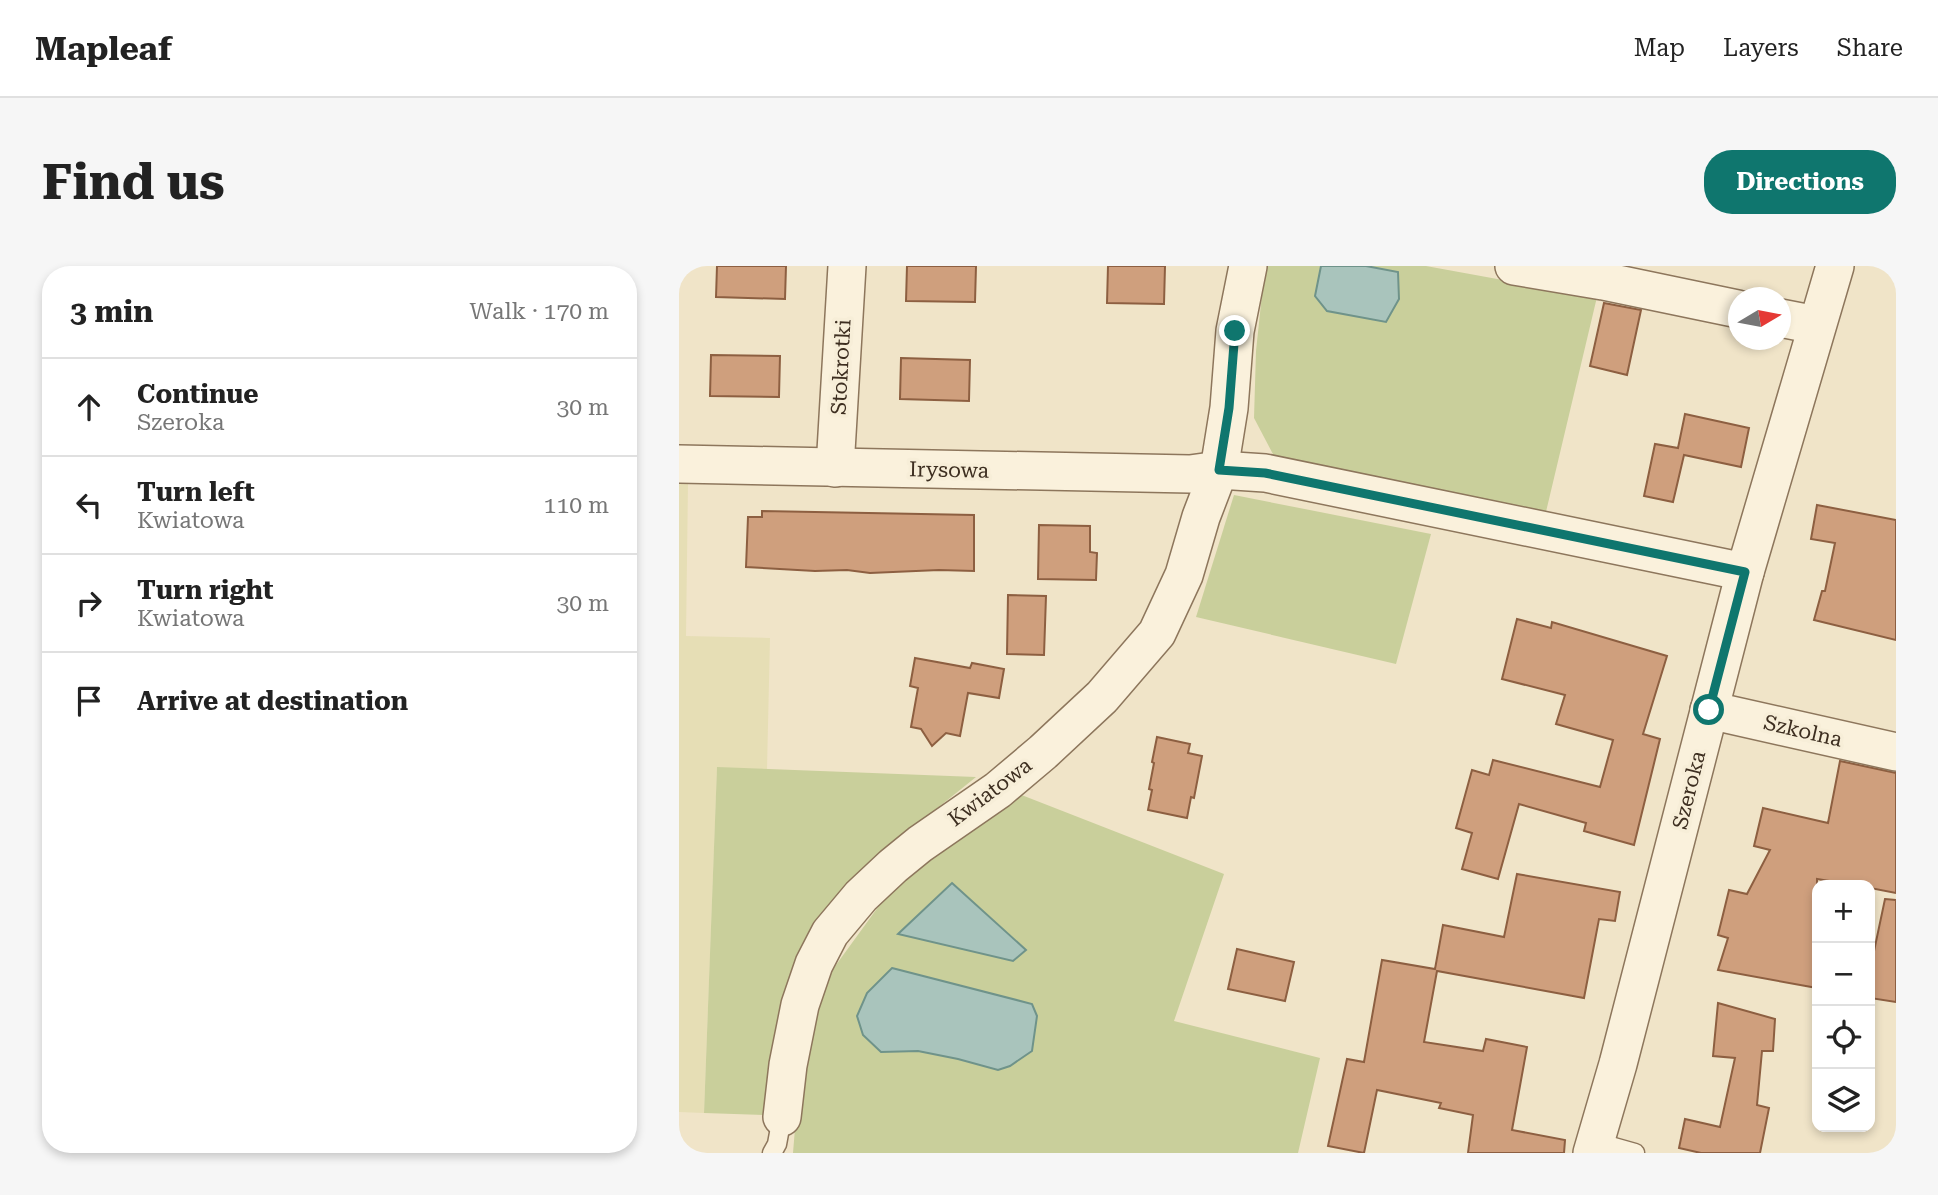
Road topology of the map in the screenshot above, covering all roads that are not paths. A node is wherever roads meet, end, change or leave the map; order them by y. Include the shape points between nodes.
1 (847, 266) edge
2 (1248, 266) edge
3 (1514, 266) edge
4 (1835, 266) edge
5 (1728, 307) edge
6 (1791, 320) edge
7 (1816, 326) junction
8 (679, 464) edge
9 (835, 468) junction
10 (1219, 470) junction
11 (1745, 572) junction
12 (1709, 710) junction
13 (1896, 752) edge
14 (782, 1118) joint
15 (1594, 1147) edge
16 (772, 1153) edge
17 (1635, 1153) edge

1 - 9 street, Stokrotki
2 - 10 street, Kwiatowa via 1235,331
3 - 5 street
4 - 7 street, Szeroka
6 - 7 street
7 - 11 street, Szeroka
8 - 9 street, Irysowa
9 - 10 street, Irysowa via 1190,474
10 - 11 street via 1265,473
10 - 14 street, Kwiatowa via 1184,575 1157,634 1102,697 1043,752 893,866 830,933 800,1005
11 - 12 street, Szeroka
12 - 13 street, Szkolna
12 - 15 street, Szeroka
14 - 16 lane
15 - 17 lane

